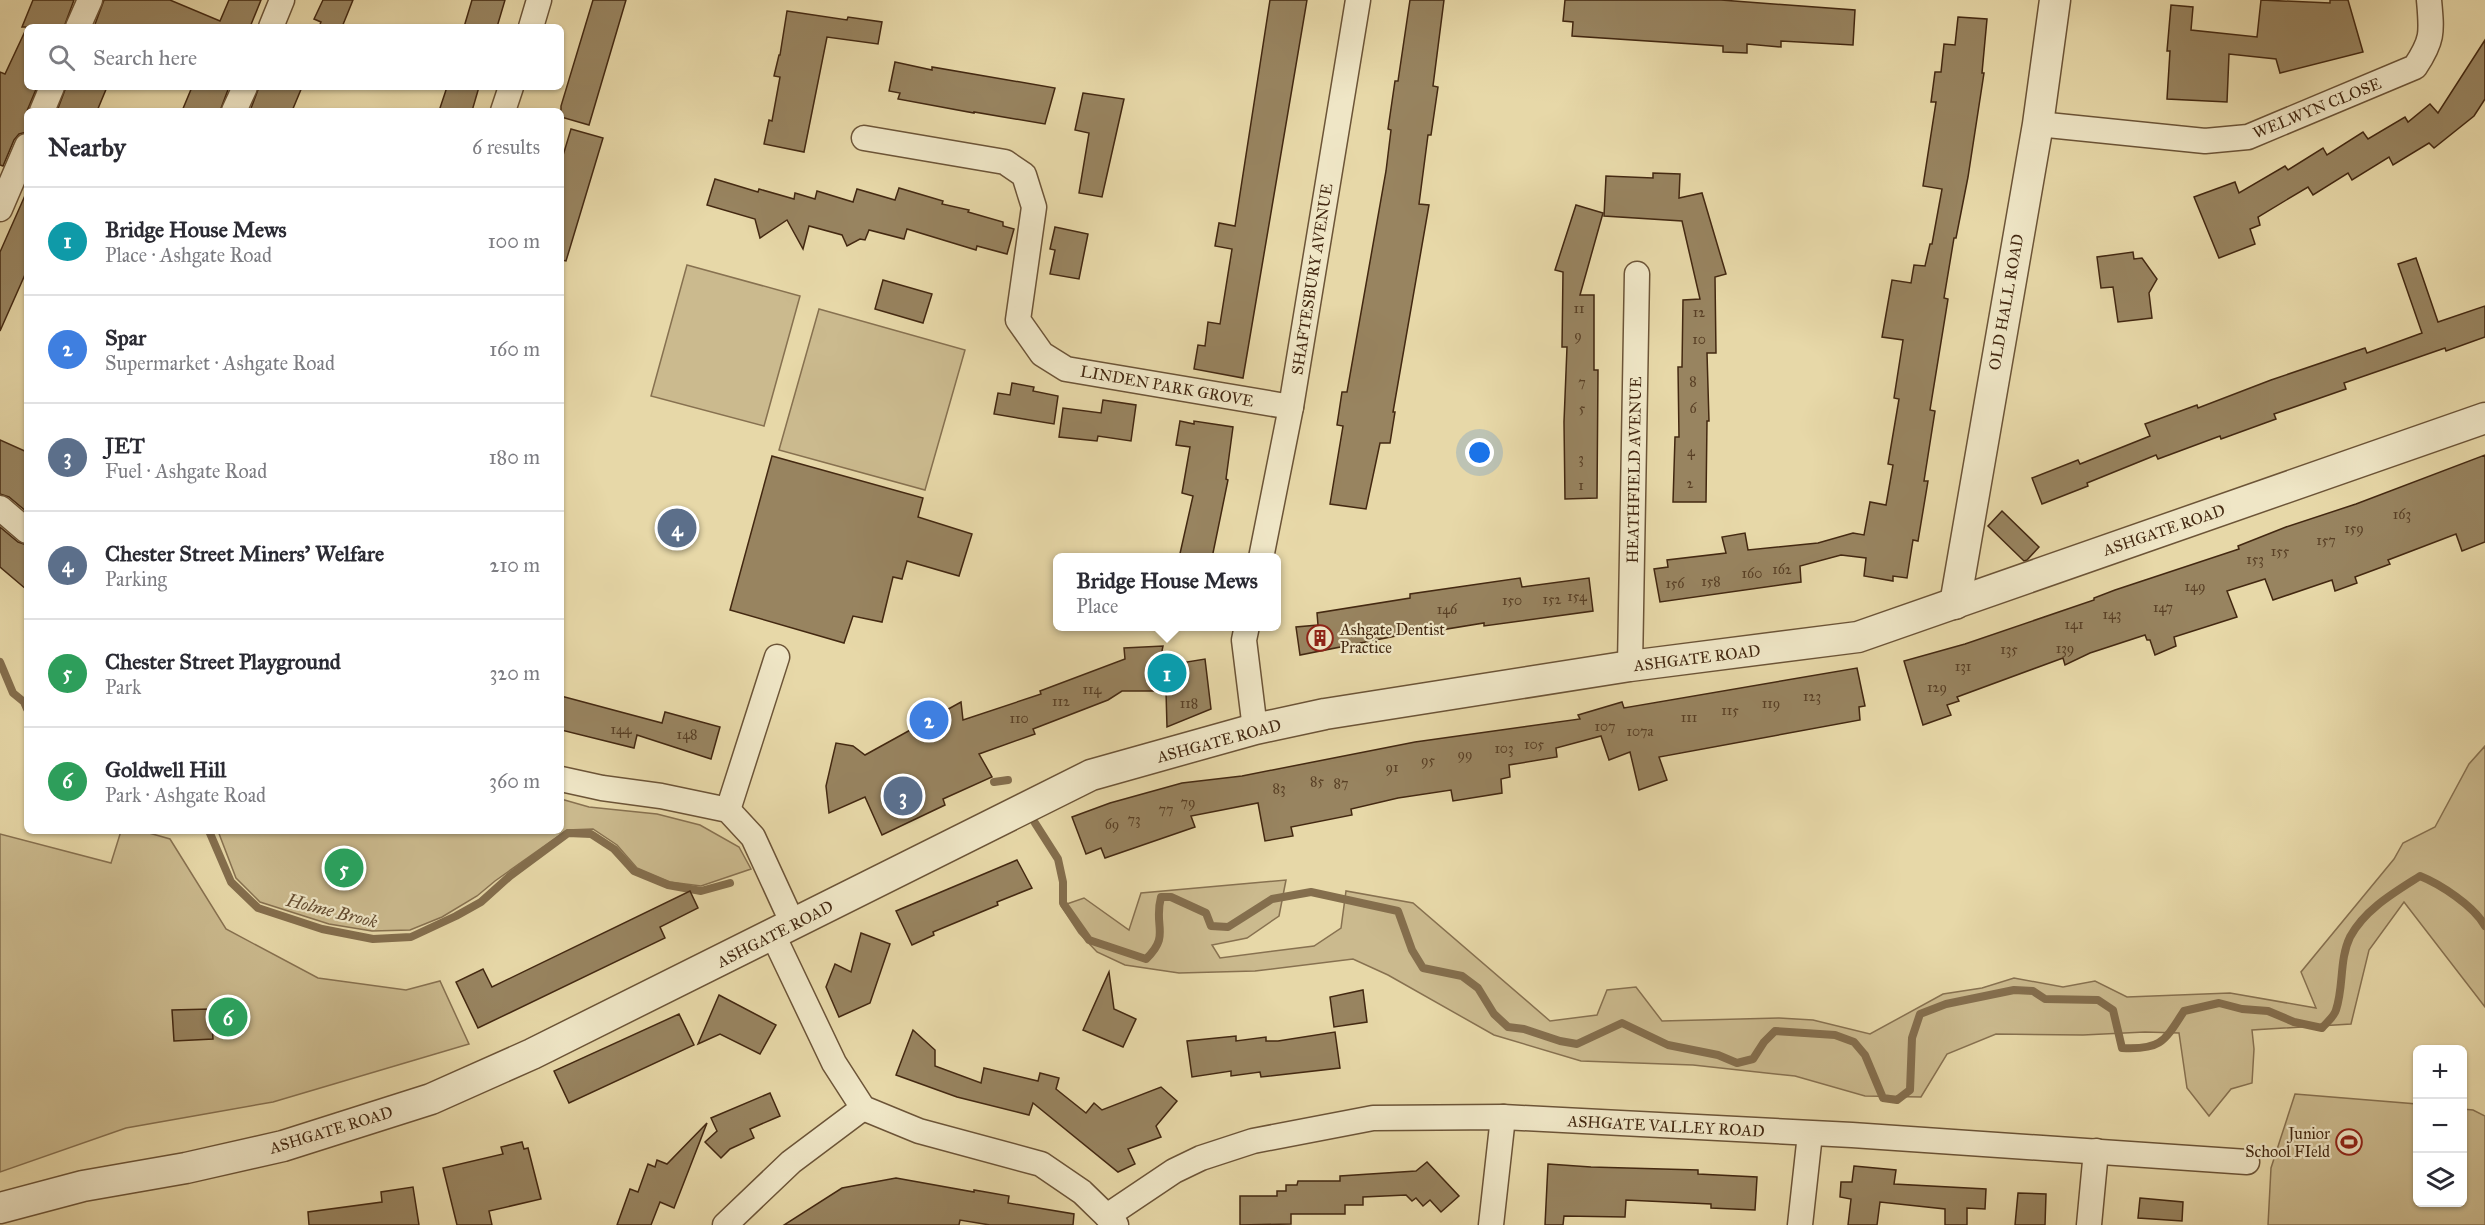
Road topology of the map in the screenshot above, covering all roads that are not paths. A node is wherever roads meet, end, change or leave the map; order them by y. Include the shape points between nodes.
1 (90, 0) edge
2 (282, 0) edge
3 (539, 0) edge
4 (1358, 0) edge
5 (2055, 0) edge
6 (2429, 0) edge
7 (79, 24) edge
8 (272, 24) edge
9 (532, 24) edge
10 (51, 90) edge
11 (244, 90) edge
12 (510, 90) edge
13 (43, 108) edge
14 (235, 108) edge
15 (504, 108) edge
16 (2038, 124) junction
17 (864, 138) dead end
18 (24, 153) edge
19 (0, 209) edge
20 (1637, 274) dead end
21 (1291, 408) junction
22 (2485, 417) edge
23 (0, 508) edge
24 (24, 528) edge
25 (1262, 553) edge
26 (1955, 604) junction
27 (1246, 631) edge
28 (777, 657) dead end
29 (1630, 666) junction
30 (1255, 729) junction
31 (564, 780) edge
32 (728, 810) junction
33 (783, 930) junction
34 (863, 1107) junction
35 (1503, 1117) junction
36 (1810, 1134) junction
37 (2096, 1151) junction
38 (2247, 1162) dead end
39 (0, 1208) edge
40 (1111, 1221) edge
41 (725, 1225) edge
42 (1491, 1225) edge
43 (1800, 1225) edge
44 (2090, 1225) edge

1 - 7 street
2 - 8 street
3 - 9 street
4 - 21 street, SHAFTESBURY AVENUE
5 - 16 street, OLD HALL ROAD
6 - 16 street, WELWYN CLOSE via 2430,45 2415,68 2248,137 2205,141
10 - 13 street
11 - 14 street
12 - 15 street
16 - 26 street, OLD HALL ROAD
17 - 21 street, LINDEN PARK GROVE via 1005,162 1024,175 1034,207 1018,320 1042,354 1066,369
18 - 19 street
20 - 29 street, HEATHFIELD AVENUE
21 - 25 street, SHAFTESBURY AVENUE
22 - 26 street, ASHGATE ROAD
23 - 24 street
26 - 29 street, ASHGATE ROAD via 1858,637
27 - 30 street
28 - 32 street
29 - 30 street, ASHGATE ROAD via 1325,714
30 - 33 street, ASHGATE ROAD via 1091,775
31 - 32 street
32 - 33 street via 753,837
33 - 34 street via 834,1063
33 - 39 street, ASHGATE ROAD via 532,1054 431,1099 283,1146 83,1186
34 - 40 street via 919,1131 1041,1164 1082,1192
34 - 41 street via 791,1162
35 - 36 street, ASHGATE VALLEY ROAD
35 - 40 street, ASHGATE VALLEY ROAD via 1373,1118 1252,1141 1174,1171
35 - 42 street
36 - 37 street, ASHGATE VALLEY ROAD
36 - 43 street
37 - 38 street, ASHGATE VALLEY ROAD
37 - 44 street

